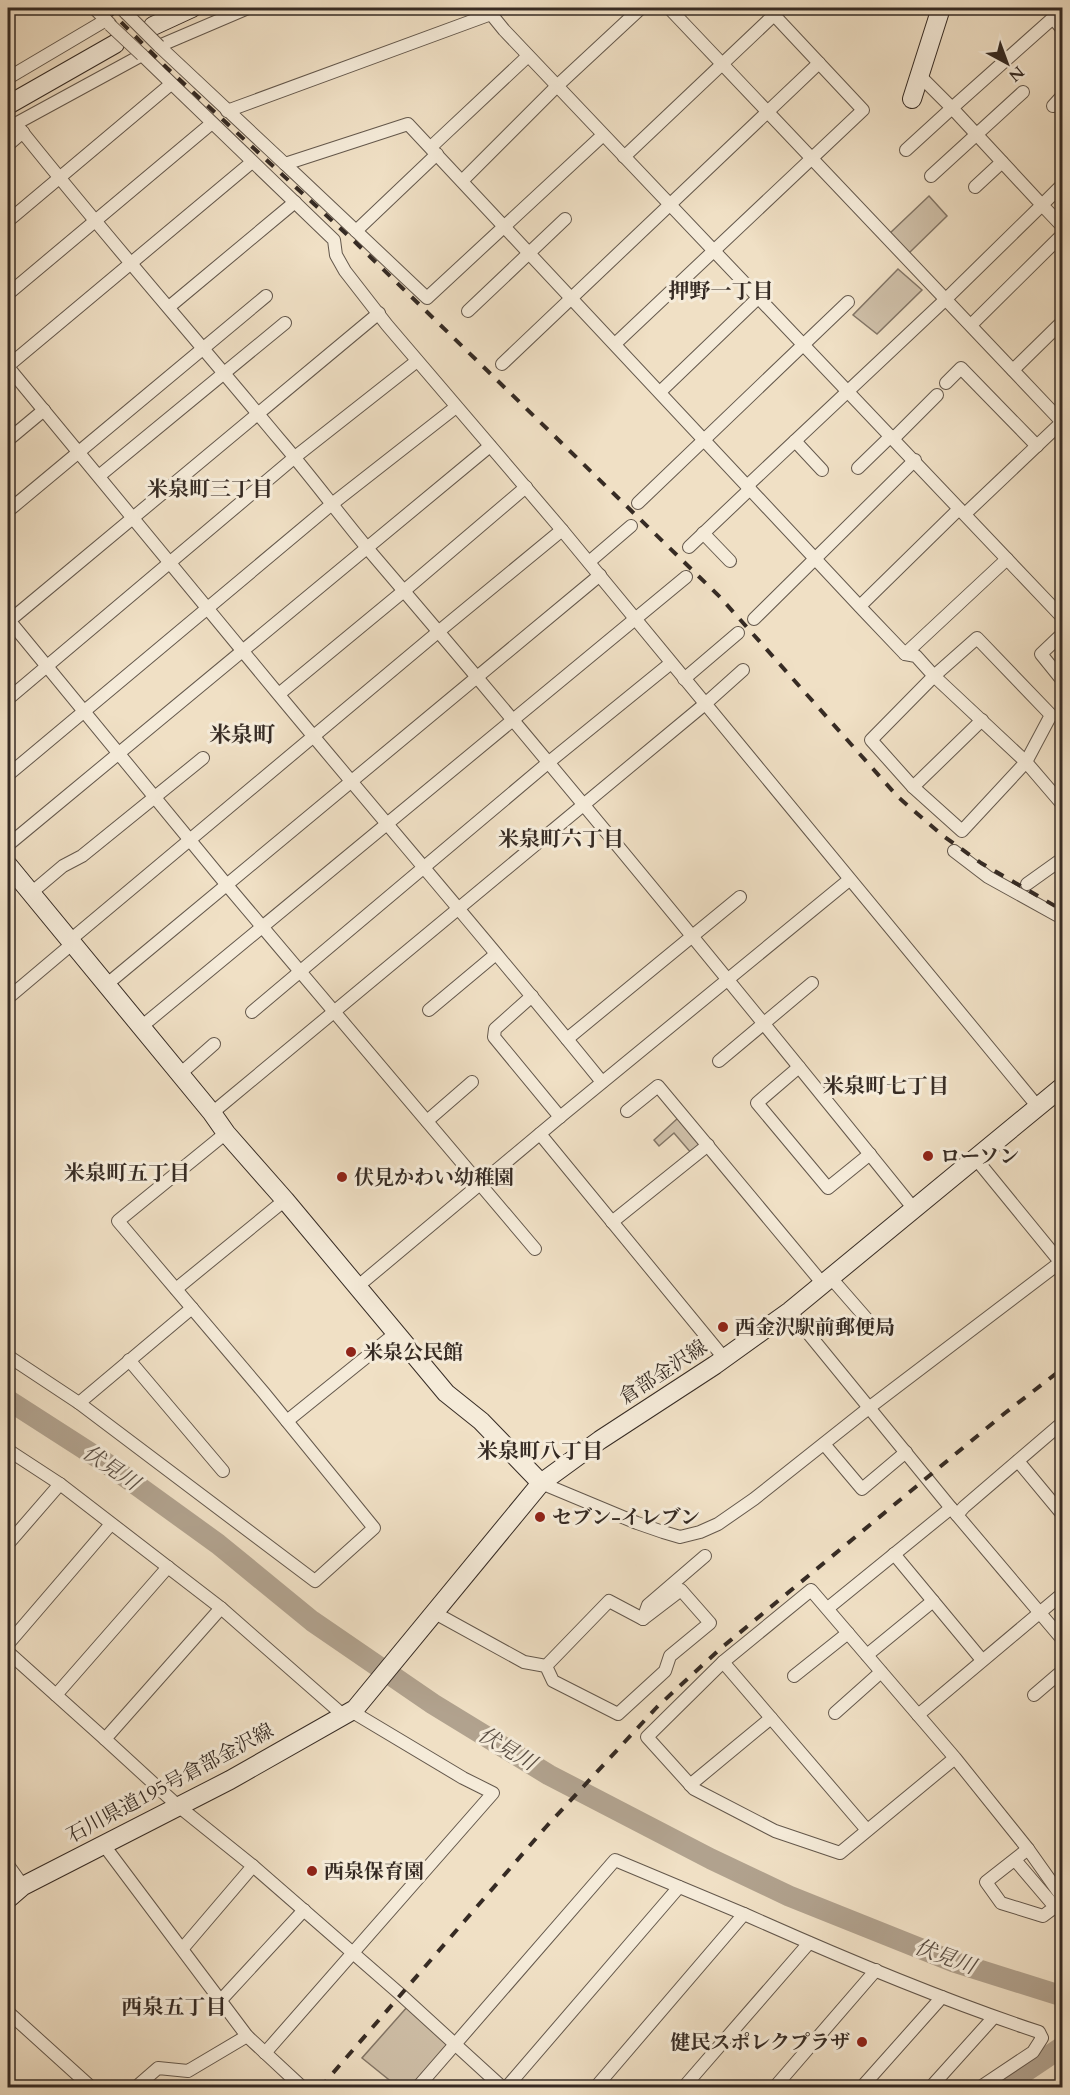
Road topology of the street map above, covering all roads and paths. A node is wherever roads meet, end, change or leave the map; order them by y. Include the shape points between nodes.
1 (94, 8) edge
2 (192, 8) edge
3 (248, 8) edge
4 (641, 8) edge
5 (669, 8) edge
6 (941, 8) edge
7 (128, 9) edge
8 (490, 11) edge
9 (108, 22) junction
10 (153, 26) dead end
11 (1062, 29) edge
12 (115, 44) dead end
13 (159, 46) junction
14 (142, 55) junction
15 (528, 56) junction
16 (722, 63) junction
17 (819, 63) junction
18 (920, 76) junction
19 (8, 78) edge
20 (171, 84) junction
21 (557, 86) junction
22 (1023, 92) dead end
23 (1062, 96) edge
24 (912, 99) dead end
25 (8, 105) edge
26 (1053, 106) dead end
27 (952, 108) junction
28 (227, 111) junction
29 (767, 112) junction
30 (212, 123) junction
31 (16, 128) edge
32 (603, 135) junction
33 (977, 135) junction
34 (8, 145) edge
35 (434, 150) junction
36 (906, 150) dead end
37 (624, 157) junction
38 (812, 160) junction
39 (252, 162) junction
40 (1002, 162) junction
41 (285, 164) junction
42 (931, 176) dead end
43 (60, 177) junction
44 (462, 181) junction
45 (1062, 185) edge
46 (975, 187) dead end
47 (295, 202) junction
48 (670, 205) junction
49 (1042, 205) junction
50 (565, 219) dead end
51 (96, 220) junction
52 (8, 221) edge
53 (1062, 226) edge
54 (505, 227) junction
55 (356, 231) junction
56 (1062, 235) edge
57 (713, 251) junction
58 (530, 254) junction
59 (132, 262) junction
60 (8, 294) edge
61 (266, 296) dead end
62 (572, 297) junction
63 (759, 297) junction
64 (946, 299) junction
65 (848, 302) dead end
66 (169, 307) junction
67 (468, 311) dead end
68 (379, 313) junction
69 (1062, 322) edge
70 (285, 323) dead end
71 (971, 325) junction
72 (615, 344) junction
73 (804, 344) junction
74 (203, 348) junction
75 (417, 361) junction
76 (502, 364) dead end
77 (8, 367) edge
78 (1013, 370) junction
79 (225, 374) junction
80 (946, 383) dead end
81 (849, 390) junction
82 (660, 392) junction
83 (938, 395) dead end
84 (456, 407) junction
85 (44, 410) junction
86 (259, 414) junction
87 (1062, 422) edge
88 (892, 437) junction
89 (704, 439) junction
90 (8, 440) edge
91 (795, 441) junction
92 (490, 446) junction
93 (1037, 446) junction
94 (79, 452) junction
95 (295, 457) junction
96 (915, 460) junction
97 (858, 468) dead end
98 (822, 470) dead end
99 (99, 476) junction
100 (526, 487) junction
101 (748, 487) junction
102 (638, 503) dead end
103 (332, 504) junction
104 (8, 511) edge
105 (963, 511) junction
106 (134, 518) junction
107 (631, 526) dead end
108 (562, 530) junction
109 (703, 533) junction
110 (689, 547) dead end
111 (367, 548) junction
112 (815, 558) junction
113 (1007, 559) junction
114 (730, 561) dead end
115 (170, 562) junction
116 (589, 562) junction
117 (600, 575) junction
118 (686, 577) dead end
119 (405, 590) junction
120 (860, 606) junction
121 (206, 607) junction
122 (1062, 617) edge
123 (634, 618) junction
124 (754, 619) dead end
125 (8, 620) edge
126 (438, 632) junction
127 (738, 633) dead end
128 (1062, 634) edge
129 (243, 650) junction
130 (905, 654) junction
131 (671, 663) junction
132 (46, 666) junction
133 (743, 670) dead end
134 (476, 676) junction
135 (934, 676) junction
136 (684, 679) junction
137 (1062, 680) edge
138 (279, 694) junction
139 (8, 699) edge
140 (705, 704) junction
141 (85, 711) junction
142 (513, 720) junction
143 (982, 720) junction
144 (314, 736) junction
145 (120, 754) junction
146 (203, 758) dead end
147 (549, 762) junction
148 (1026, 762) junction
149 (8, 775) edge
150 (351, 780) junction
151 (913, 787) junction
152 (154, 797) junction
153 (584, 804) junction
154 (1062, 804) edge
155 (388, 823) junction
156 (190, 840) junction
157 (8, 845) edge
158 (954, 851) dead end
159 (1062, 859) edge
160 (423, 867) junction
161 (9, 871) edge
162 (849, 880) junction
163 (226, 884) junction
164 (1027, 884) dead end
165 (31, 893) junction
166 (740, 897) dead end
167 (458, 909) junction
168 (1062, 918) edge
169 (263, 927) junction
170 (693, 937) junction
171 (70, 943) junction
172 (496, 954) junction
173 (301, 971) junction
174 (729, 979) junction
175 (812, 983) dead end
176 (106, 985) junction
177 (532, 996) junction
178 (8, 998) edge
179 (429, 1010) dead end
180 (334, 1011) junction
181 (252, 1012) dead end
182 (764, 1023) junction
183 (141, 1027) junction
184 (567, 1040) junction
185 (214, 1044) dead end
186 (719, 1061) dead end
187 (799, 1067) junction
188 (180, 1074) junction
189 (472, 1082) dead end
190 (602, 1082) junction
191 (1062, 1088) edge
192 (1038, 1107) junction
193 (627, 1111) dead end
194 (212, 1113) junction
195 (560, 1117) junction
196 (428, 1121) junction
197 (226, 1133) junction
198 (540, 1134) junction
199 (708, 1145) junction
200 (870, 1154) junction
201 (976, 1159) junction
202 (480, 1183) junction
203 (285, 1200) junction
204 (914, 1209) junction
205 (612, 1222) junction
206 (535, 1250) dead end
207 (1062, 1262) edge
208 (827, 1281) junction
209 (357, 1287) junction
210 (176, 1289) junction
211 (192, 1308) junction
212 (790, 1311) junction
213 (872, 1325) dead end
214 (396, 1333) junction
215 (8, 1356) edge
216 (724, 1358) junction
217 (129, 1360) junction
218 (79, 1403) junction
219 (870, 1407) junction
220 (287, 1421) junction
221 (1062, 1423) edge
222 (824, 1444) junction
223 (8, 1450) edge
224 (906, 1452) junction
225 (1018, 1461) junction
226 (223, 1471) dead end
227 (541, 1483) junction
228 (60, 1484) junction
229 (954, 1511) junction
230 (1062, 1514) edge
231 (111, 1524) junction
232 (8, 1544) edge
233 (894, 1554) junction
234 (705, 1556) dead end
235 (168, 1567) junction
236 (1062, 1594) edge
237 (933, 1601) junction
238 (221, 1608) junction
239 (828, 1608) junction
240 (1039, 1612) junction
241 (435, 1613) junction
242 (643, 1619) junction
243 (848, 1633) junction
244 (1062, 1639) edge
245 (8, 1644) edge
246 (8, 1652) edge
247 (867, 1655) junction
248 (982, 1660) junction
249 (723, 1662) junction
250 (546, 1666) junction
251 (1062, 1671) edge
252 (881, 1672) junction
253 (794, 1676) dead end
254 (56, 1695) junction
255 (1034, 1695) dead end
256 (350, 1712) junction
257 (835, 1713) dead end
258 (918, 1715) junction
259 (771, 1718) junction
260 (105, 1739) junction
261 (955, 1758) junction
262 (690, 1785) junction
263 (177, 1805) junction
264 (867, 1830) junction
265 (103, 1844) junction
266 (1028, 1850) junction
267 (1015, 1860) junction
268 (8, 1865) edge
269 (252, 1866) junction
270 (23, 1886) junction
271 (680, 1887) junction
272 (1062, 1897) edge
273 (8, 1899) edge
274 (304, 1910) junction
275 (744, 1914) junction
276 (809, 1943) junction
277 (183, 1948) junction
278 (354, 1954) junction
279 (876, 1970) junction
280 (942, 1997) junction
281 (221, 2000) junction
282 (8, 2012) edge
283 (994, 2017) junction
284 (248, 2036) junction
285 (455, 2043) junction
286 (265, 2053) junction
287 (92, 2088) edge
288 (135, 2088) edge
289 (303, 2088) edge
290 (417, 2088) edge
291 (505, 2088) edge
292 (595, 2088) edge
293 (683, 2088) edge
294 (774, 2088) edge
295 (861, 2088) edge
296 (930, 2088) edge
297 (979, 2088) edge

1 - 9 street
2 - 10 main road
3 - 13 street
4 - 21 street
5 - 16 street
6 - 18 main road
7 - 13 street, bridge
8 - 15 street
8 - 28 street
9 - 14 street, bridge
9 - 19 street
11 - 27 street via 1053,18
12 - 25 main road
13 - 28 street
14 - 20 street
14 - 31 street
15 - 21 street
15 - 35 street
16 - 17 street via 774,15
16 - 29 street
16 - 37 street
17 - 29 street
17 - 38 street via 863,110
18 - 24 main road
18 - 27 street
20 - 30 street
20 - 43 street
21 - 32 street
21 - 44 street
22 - 33 street
23 - 26 street
27 - 33 street
27 - 36 street
28 - 41 street
29 - 38 street
29 - 48 street
30 - 39 street
30 - 51 street
31 - 34 street
31 - 43 street
32 - 37 street
32 - 54 street
33 - 40 street
33 - 42 street
35 - 41 street via 408,124
35 - 44 street
35 - 55 street
37 - 48 street
38 - 57 street
38 - 64 street
39 - 47 street
39 - 59 street
40 - 46 street
40 - 49 street
41 - 55 street
43 - 51 street
43 - 52 street
44 - 54 street
45 - 49 street
47 - 66 street
47 - 68 street via 334,240 336,255 345,271
48 - 57 street
48 - 62 street
49 - 53 street
49 - 64 street
50 - 58 street
51 - 59 street
51 - 60 street
54 - 55 street via 427,298
54 - 58 street
56 - 71 street
57 - 63 street
57 - 72 street
58 - 62 street
58 - 67 street
59 - 66 street
59 - 77 street
61 - 74 street
62 - 72 street
62 - 76 street
63 - 73 street
63 - 82 street
64 - 71 street
64 - 81 street
65 - 73 street
66 - 74 street
68 - 75 street
68 - 86 street
69 - 78 street
70 - 79 street
71 - 78 street
72 - 82 street
73 - 81 street
73 - 89 street
74 - 79 street
74 - 94 street
75 - 84 street
75 - 95 street
77 - 85 street
78 - 87 street
79 - 86 street
79 - 99 street
80 - 93 street via 961,368
81 - 88 street
81 - 91 street
82 - 89 street
83 - 88 street
84 - 92 street
84 - 103 street
85 - 90 street
85 - 94 street
86 - 95 street
86 - 106 street
87 - 93 street
88 - 96 street
88 - 97 street
89 - 101 street
89 - 102 street
91 - 98 street
91 - 101 street
92 - 100 street
92 - 111 street
93 - 105 street
94 - 99 street
94 - 104 street
95 - 103 street
95 - 115 street
96 - 105 street
96 - 112 street
99 - 106 street
100 - 108 street
100 - 119 street
101 - 109 street
101 - 112 street
103 - 111 street
103 - 121 street
105 - 113 street
105 - 120 street
106 - 115 street
106 - 125 street
107 - 116 street
108 - 116 street
108 - 126 street
109 - 110 street
109 - 114 street
111 - 119 street
111 - 129 street
112 - 120 street
112 - 124 street
113 - 122 street
113 - 130 street
115 - 121 street
115 - 132 street
116 - 117 street
117 - 123 street
117 - 134 street
118 - 123 street
119 - 126 street
119 - 138 street
120 - 130 street
121 - 129 street
121 - 141 street
123 - 131 street
123 - 142 street
125 - 132 street
126 - 134 street
126 - 144 street
127 - 136 street
128 - 137 street via 1041,654
129 - 138 street
129 - 145 street
130 - 135 street via 916,656
131 - 136 street
131 - 147 street
132 - 139 street
132 - 141 street
133 - 140 street
134 - 142 street
134 - 150 street
135 - 143 street
135 - 148 street via 977,638 1051,715
135 - 151 street via 871,740
136 - 140 street
138 - 144 street
140 - 153 street
140 - 162 street
141 - 145 street
141 - 149 street
142 - 147 street
142 - 155 street
143 - 148 street
143 - 151 street
144 - 150 street
144 - 156 street
145 - 152 street
145 - 157 street
146 - 152 street
147 - 153 street
147 - 160 street
148 - 151 street via 962,831
148 - 154 street
150 - 155 street
150 - 163 street
152 - 156 street
152 - 165 street
153 - 167 street
153 - 170 street
155 - 160 street
155 - 169 street
156 - 163 street
156 - 171 street
158 - 168 street via 988,877
159 - 164 street
160 - 167 street
160 - 173 street
161 - 165 main road
162 - 174 street
162 - 192 street
163 - 169 street
163 - 176 street
165 - 171 main road
166 - 170 street
167 - 172 street
167 - 180 street
169 - 173 street
169 - 183 street
170 - 174 street
170 - 184 street
171 - 176 main road
171 - 178 street
172 - 177 street
172 - 179 street
173 - 180 street
173 - 181 street
174 - 182 street
174 - 190 street
175 - 182 street
176 - 183 main road
177 - 184 street
177 - 195 street via 495,1029 494,1037
180 - 194 street
180 - 196 street
182 - 186 street
182 - 187 street
183 - 188 main road
184 - 190 street
185 - 188 street
187 - 200 street
187 - 200 street via 757,1103 828,1188
188 - 194 main road
189 - 196 street
190 - 195 street
191 - 192 main road, 倉部金沢線
192 - 201 main road, 倉部金沢線
193 - 199 street via 658,1086
194 - 197 main road
195 - 198 street
196 - 202 street
197 - 203 main road
197 - 210 street via 118,1221
198 - 202 street
198 - 205 street
199 - 205 street
199 - 208 street
200 - 204 street
201 - 204 main road, 倉部金沢線
201 - 207 street
202 - 206 street
202 - 209 street
203 - 209 main road
203 - 210 street
204 - 208 main road, 倉部金沢線
205 - 216 street
207 - 219 street
208 - 212 main road, 倉部金沢線
208 - 213 street
209 - 214 main road
210 - 211 street
211 - 217 street
211 - 220 street
212 - 216 main road, 倉部金沢線
212 - 219 street
214 - 220 street
214 - 227 main road via 446,1394 481,1421
215 - 218 street
216 - 227 main road, 倉部金沢線
217 - 218 street
217 - 226 street
218 - 220 street via 315,1581 374,1528
219 - 222 street
219 - 224 street
221 - 225 street
222 - 224 street via 862,1489
222 - 227 street via 735,1512 689,1536 680,1537 637,1523
223 - 228 street
224 - 229 street
225 - 229 street via 964,1507
225 - 230 street
227 - 241 main road, 倉部金沢線
228 - 231 street
228 - 232 street
229 - 233 street
229 - 240 street
231 - 235 street
231 - 245 street
233 - 237 street
233 - 239 street
234 - 242 street via 648,1605
235 - 238 street
235 - 254 street
236 - 240 street
237 - 247 street
237 - 248 street
238 - 256 street
238 - 260 street
239 - 243 street
239 - 249 street via 811,1590
240 - 244 street
240 - 248 street
241 - 250 street via 524,1662
241 - 256 main road, 倉部金沢線
242 - 250 street via 609,1601
242 - 250 street via 681,1590 710,1623 670,1656 664,1671 618,1714 553,1681
243 - 247 street
243 - 253 street
246 - 254 street
247 - 252 street
248 - 258 street
249 - 259 street
249 - 262 street via 647,1737
251 - 255 street
252 - 257 street
252 - 258 street
254 - 260 street
256 - 263 main road, 石川県道195号倉部金沢線 via 230,1780
256 - 278 street via 493,1793
258 - 261 street
259 - 262 street
259 - 264 street
260 - 263 street
261 - 264 street
261 - 266 street
262 - 264 street via 775,1831 840,1853
263 - 265 main road, 石川県道195号倉部金沢線
263 - 269 street
265 - 270 main road, 石川県道195号倉部金沢線
265 - 277 street
266 - 267 street
266 - 272 street
267 - 267 street via 986,1882 1000,1903 1043,1916 1055,1907
268 - 270 street
269 - 274 street
269 - 277 street
270 - 273 main road, 石川県道195号倉部金沢線
271 - 275 street
271 - 285 street via 615,1860
271 - 291 street
274 - 278 street
274 - 281 street
275 - 276 street
275 - 292 street
276 - 279 street
276 - 293 street
277 - 281 street
278 - 285 street
278 - 286 street
279 - 280 street
279 - 294 street
280 - 283 street
280 - 295 street
281 - 284 street
282 - 287 street
283 - 296 street
283 - 297 street via 1039,2032 1042,2038 1034,2052
284 - 286 street
284 - 288 street via 188,2071 159,2068
285 - 290 street
285 - 291 street
286 - 289 street

